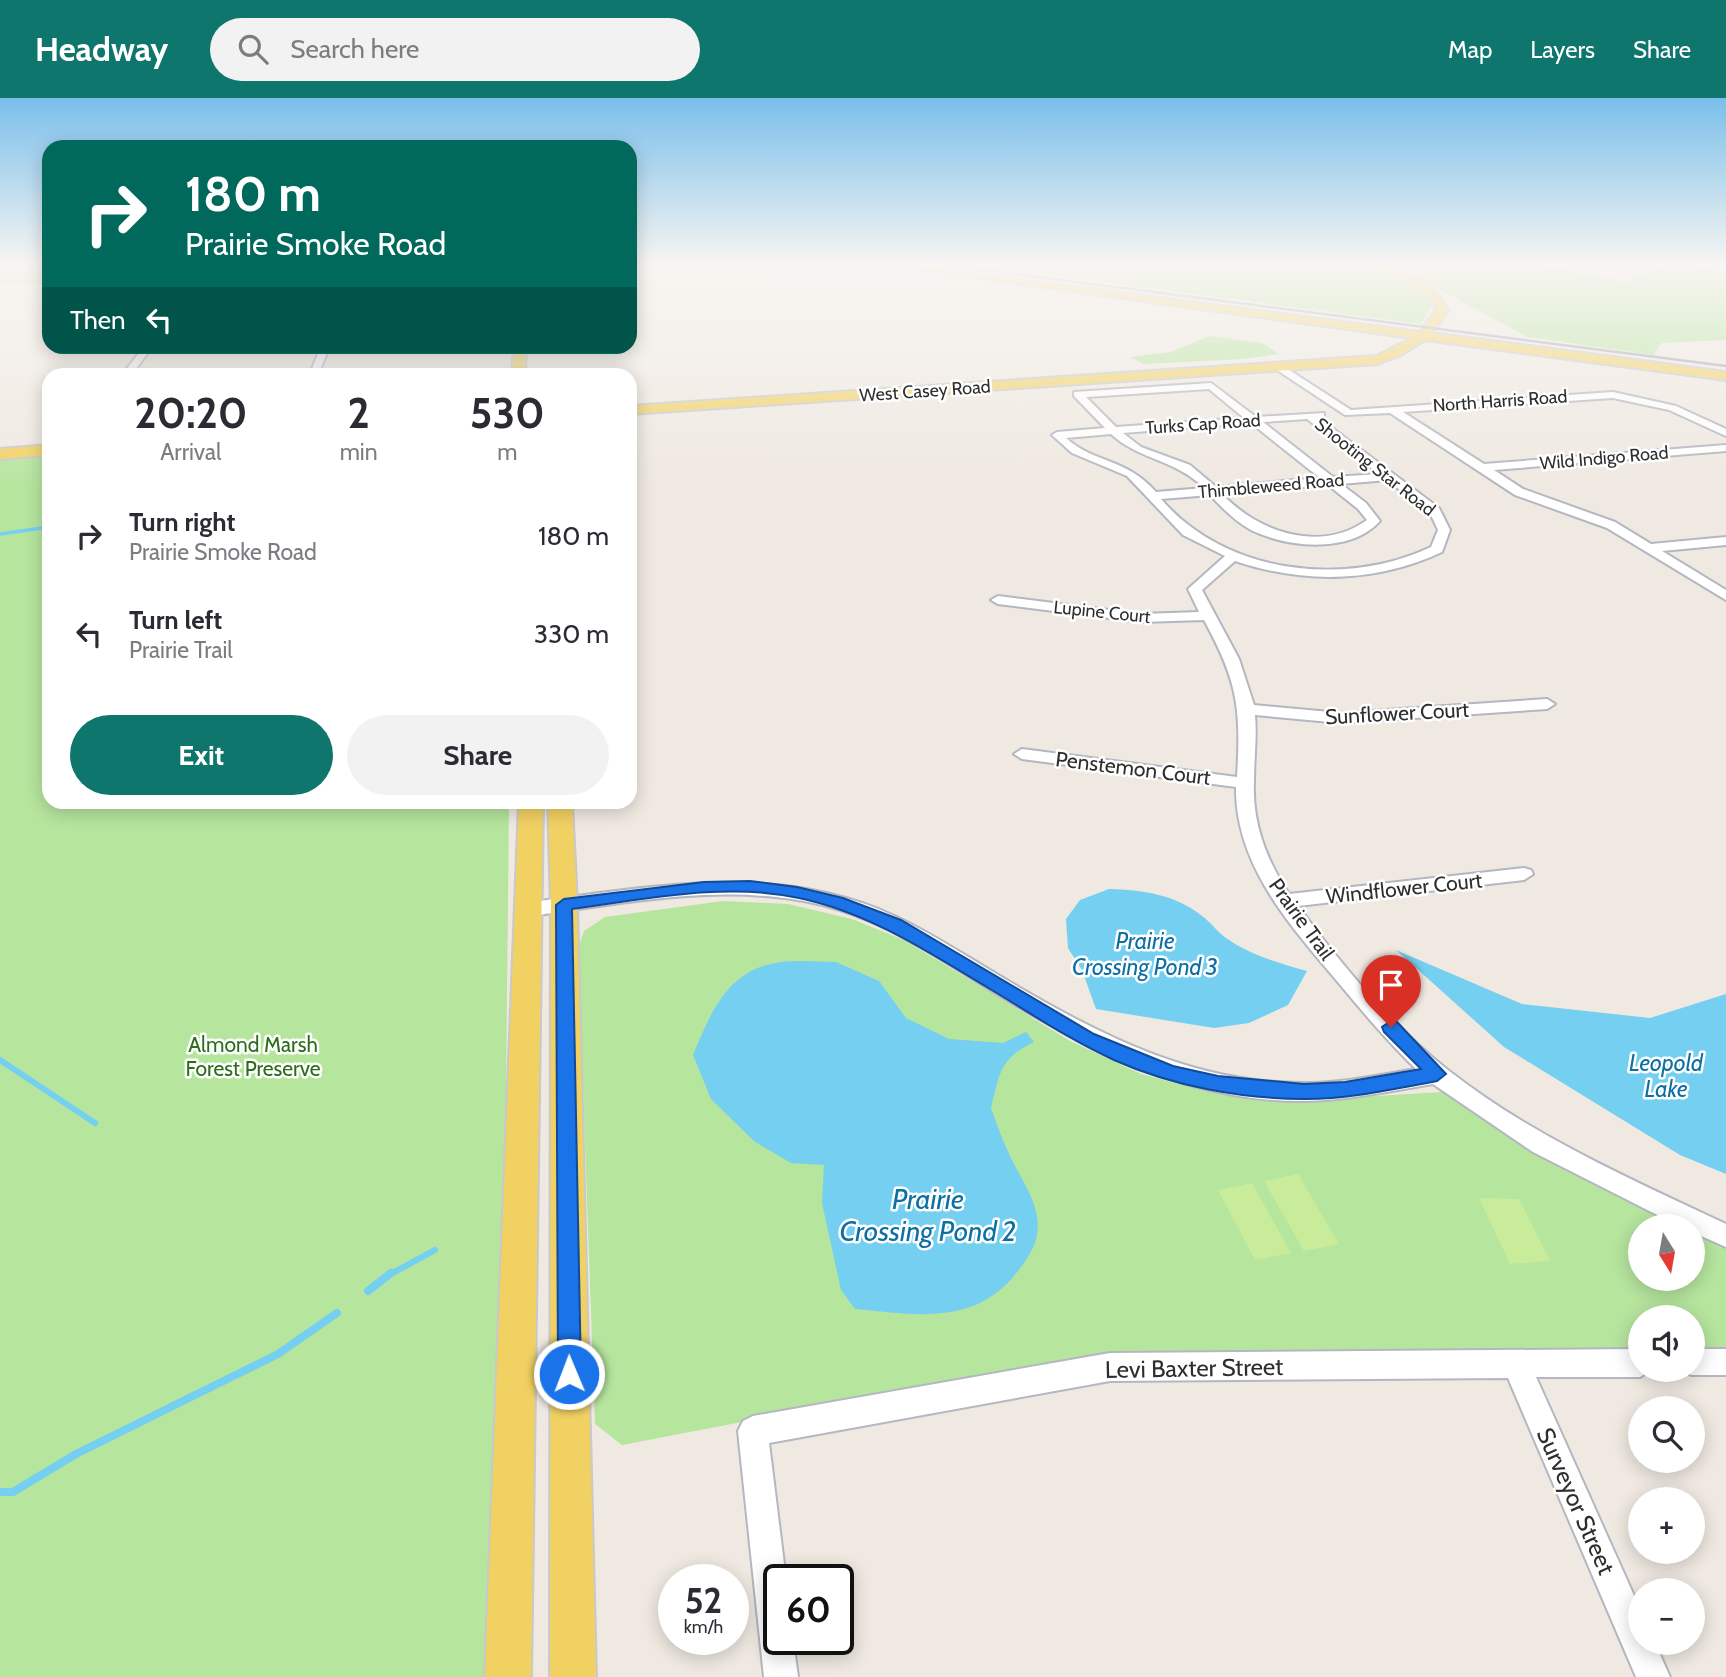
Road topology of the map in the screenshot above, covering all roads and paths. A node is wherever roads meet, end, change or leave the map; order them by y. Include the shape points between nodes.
1 (1419, 338) edge
2 (1443, 338) edge
3 (143, 354) edge
4 (132, 368) edge
5 (1280, 368) junction
6 (1726, 376) edge
7 (1391, 409) junction
8 (637, 410) edge
9 (1349, 413) junction
10 (1310, 416) junction
11 (1255, 420) junction
12 (1116, 430) junction
13 (1726, 433) edge
14 (1057, 435) joint
15 (1726, 448) edge
16 (42, 451) edge
17 (0, 454) edge
18 (1482, 468) junction
19 (1391, 476) junction
20 (1331, 481) junction
21 (1213, 491) junction
22 (1150, 496) junction
23 (1726, 541) edge
24 (1651, 548) junction
25 (1234, 555) junction
26 (1726, 596) edge
27 (998, 600) dead end
28 (1206, 616) junction
29 (1547, 704) dead end
30 (1246, 709) junction
31 (1022, 754) dead end
32 (1244, 783) junction
33 (532, 809) edge
34 (559, 809) edge
35 (1524, 874) dead end
36 (1284, 901) junction
37 (548, 907) junction
38 (1437, 1074) junction
39 (1726, 1236) edge
40 (1705, 1362) edge
41 (1726, 1362) edge
42 (1628, 1363) edge
43 (1516, 1364) junction
44 (508, 1677) edge
45 (573, 1677) edge
46 (781, 1677) edge
47 (1653, 1677) edge

1 - 5 main road, West Casey Road via 1399,353 1377,360
2 - 6 main road
3 - 4 street
5 - 8 main road, West Casey Road
5 - 9 street
7 - 9 street, North Harris Road
7 - 13 street, North Harris Road via 1613,395 1672,408
7 - 18 street
9 - 10 street, Turks Cap Road
10 - 11 street, Turks Cap Road
10 - 19 street, Shooting Star Road
11 - 12 street, Turks Cap Road
11 - 12 street via 1211,386 1078,394
11 - 20 street
12 - 14 street, Turks Cap Road
12 - 21 street via 1135,448 1192,471
14 - 22 street, Shooting Star Road via 1073,451 1131,474
15 - 18 street, Wild Indigo Road
16 - 17 main road
18 - 24 street via 1520,492 1596,518
19 - 20 street, Thimbleweed Road
19 - 25 street, Shooting Star Road via 1430,506 1443,525 1441,544 1417,561 1385,569 1333,572 1295,570
20 - 21 street, Thimbleweed Road
20 - 21 street via 1374,521 1363,531 1338,539 1280,534 1243,520
21 - 22 street, Thimbleweed Road
22 - 25 street, Shooting Star Road via 1185,531
23 - 24 street
24 - 26 street
25 - 28 street, Prairie Trail via 1195,589
27 - 28 street, Lupine Court via 1141,618
28 - 30 street, Prairie Trail via 1237,668
29 - 30 street, Sunflower Court via 1341,718
30 - 32 street, Prairie Trail
31 - 32 street, Penstemon Court
32 - 36 street, Prairie Trail via 1249,831
33 - 37 main road
34 - 37 main road
35 - 36 street, Windflower Court
36 - 38 street, Prairie Trail via 1375,1012
37 - 38 street via 704,887 797,892 843,903 895,924 1088,1039 1172,1073 1304,1092
37 - 44 main road
37 - 45 main road
38 - 39 street, Prairie Trail via 1543,1148
40 - 41 street
42 - 43 street, Levi Baxter Street
43 - 46 street, Levi Baxter Street via 1110,1367 753,1431
43 - 47 street, Surveyor Street

